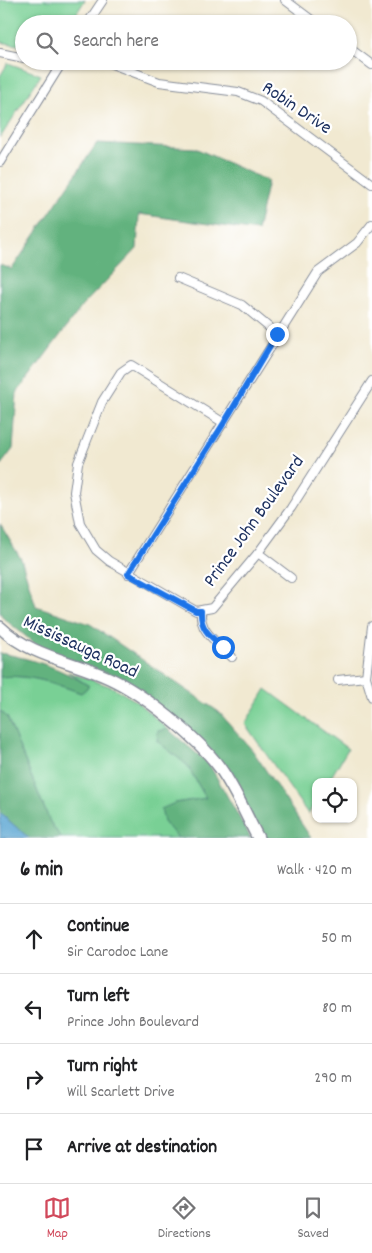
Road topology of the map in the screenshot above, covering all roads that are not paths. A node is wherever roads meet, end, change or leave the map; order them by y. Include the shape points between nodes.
1 (103, 0) edge
2 (285, 0) edge
3 (93, 15) edge
4 (305, 15) edge
5 (0, 53) edge
6 (357, 54) edge
7 (15, 56) edge
8 (372, 65) edge
9 (58, 70) edge
10 (128, 70) edge
11 (0, 162) edge
12 (372, 184) edge
13 (372, 224) edge
14 (178, 278) dead end
15 (277, 334) junction
16 (372, 381) edge
17 (224, 423) junction
18 (258, 554) junction
19 (128, 574) junction
20 (292, 578) dead end
21 (201, 611) junction
22 (0, 626) edge
23 (372, 626) edge
24 (232, 657) dead end
25 (366, 677) junction
26 (338, 680) dead end
27 (372, 697) edge
28 (258, 838) edge

1 - 3 street
2 - 4 street
5 - 7 street
6 - 8 street
9 - 11 street
10 - 12 street, Robin Drive via 159,82 238,92 261,101
13 - 15 street via 357,243 318,272
14 - 15 street via 242,305
15 - 17 street
16 - 18 street, Prince John Boulevard
17 - 19 street
17 - 19 street, Prince John Boulevard via 131,365 120,372 102,402 78,463 74,492 80,523 96,550
18 - 20 street
18 - 21 street, Prince John Boulevard via 212,608
19 - 21 street, Prince John Boulevard
21 - 24 street via 200,622 204,630
22 - 28 main road, Mississauga Road via 22,645 128,688 196,741 221,770
23 - 25 street
25 - 26 street
25 - 27 street

